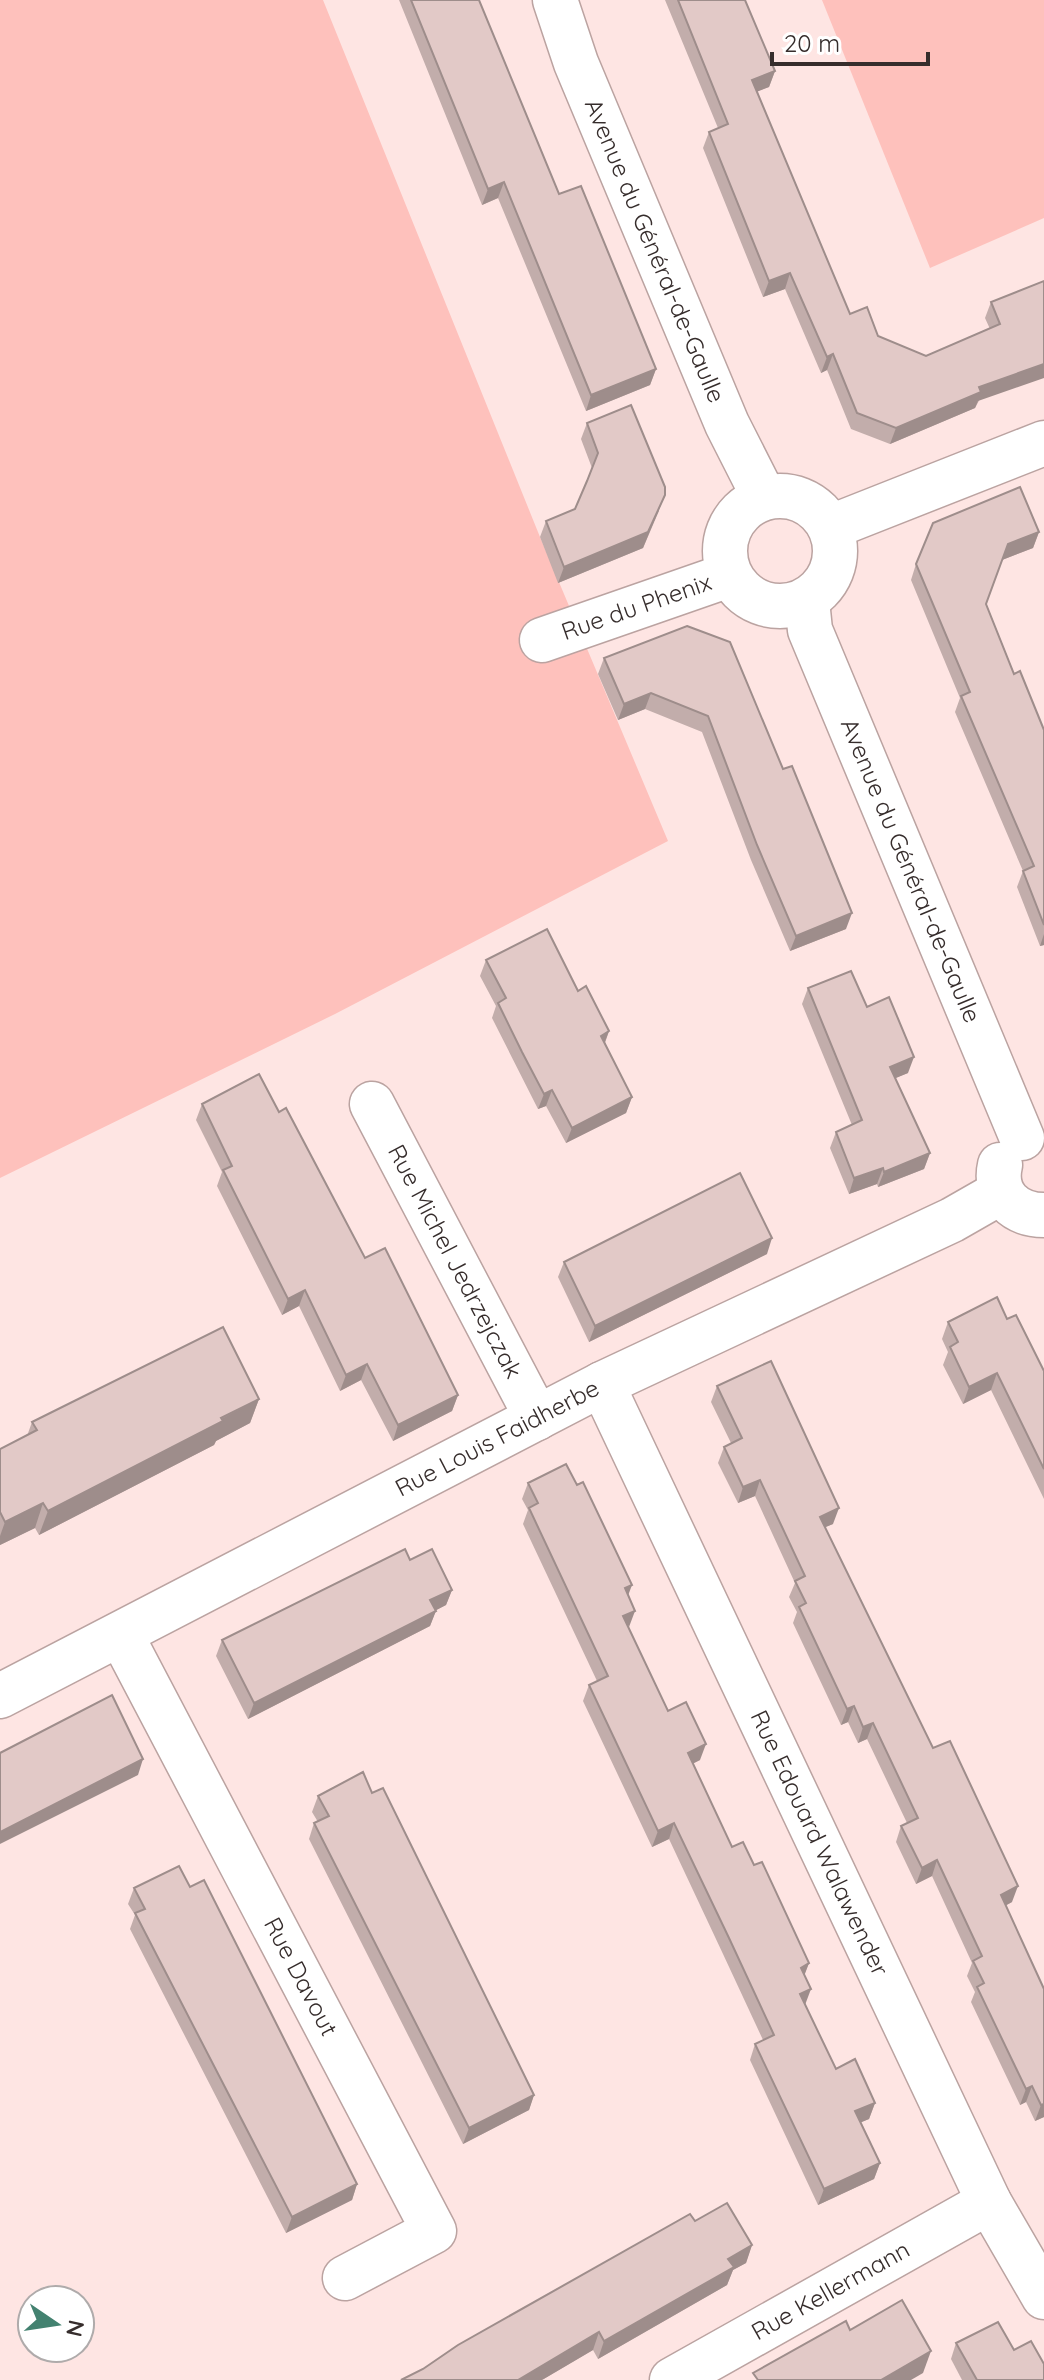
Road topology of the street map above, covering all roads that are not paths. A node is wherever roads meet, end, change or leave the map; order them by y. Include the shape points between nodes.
1 (555, 0) edge
2 (1044, 443) edge
3 (764, 497) junction
4 (831, 527) junction
5 (729, 575) junction
6 (807, 601) junction
7 (542, 640) dead end
8 (372, 1104) dead end
9 (1033, 1137) edge
10 (1001, 1192) junction
11 (1044, 1215) edge
12 (602, 1384) junction
13 (537, 1418) junction
14 (121, 1635) junction
15 (0, 1696) edge
16 (989, 2202) junction
17 (345, 2278) dead end
18 (1044, 2297) edge
19 (672, 2380) edge

1 - 3 street, Avenue du Général-de-Gaulle via 576,63 727,424
2 - 4 street
3 - 4 street via 803,500
3 - 5 street via 744,509 729,528
4 - 6 street via 833,568
5 - 6 street via 739,590 771,606
5 - 7 street, Rue du Phenix
6 - 9 street, Avenue du Général-de-Gaulle via 810,630
8 - 13 street, Rue Michel Jedrzejczak
9 - 10 street via 1011,1145 1003,1155
10 - 11 street via 1019,1211
10 - 12 street, Rue Louis Faidherbe
12 - 13 street, Rue Louis Faidherbe
12 - 16 street, Rue Edouard Walawender
13 - 14 street, Rue Louis Faidherbe
14 - 15 street, Rue Louis Faidherbe
14 - 17 street, Rue Davout via 434,2231
16 - 18 street, Rue Edouard Walawender
16 - 19 street, Rue Kellermann

